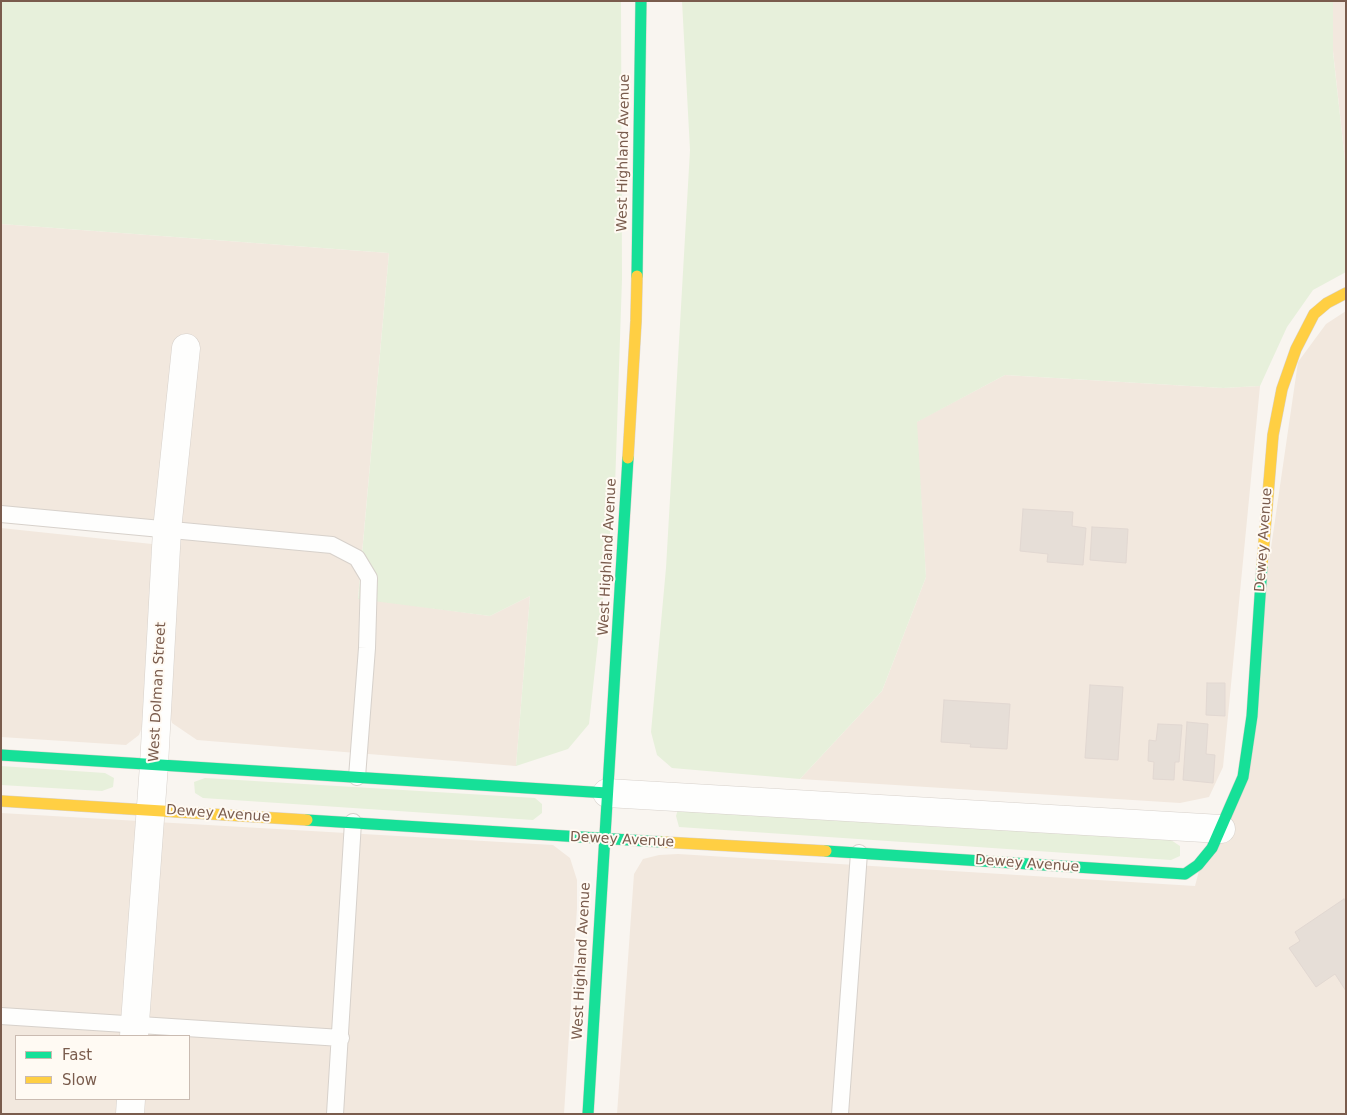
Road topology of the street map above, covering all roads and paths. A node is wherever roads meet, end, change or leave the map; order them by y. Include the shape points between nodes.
1 (641, 1) edge
2 (1346, 293) edge
3 (186, 348) dead end
4 (1, 514) edge
5 (167, 530) junction
6 (1, 755) edge
7 (154, 765) junction
8 (357, 777) junction
9 (607, 793) junction
10 (1, 801) edge
11 (150, 810) junction
12 (353, 822) junction
13 (1221, 829) junction
14 (604, 839) junction
15 (859, 853) junction
16 (1, 1016) edge
17 (135, 1031) edge
18 (340, 1038) junction
19 (130, 1100) edge
20 (130, 1114) edge
21 (335, 1114) edge
22 (588, 1114) edge
23 (840, 1114) edge

1 - 9 street, West Highland Avenue via 636,321
2 - 13 street, Dewey Avenue via 1314,314 1296,349 1282,389 1273,435 1252,716 1243,777
3 - 5 street, West Dolman Street
4 - 5 lane
5 - 7 street, West Dolman Street
5 - 8 lane via 332,545 358,558 369,578
6 - 7 street
7 - 8 street
7 - 11 street, West Dolman Street
8 - 9 street
9 - 13 street
9 - 14 street, West Highland Avenue
10 - 11 street, Dewey Avenue
11 - 12 street, Dewey Avenue
11 - 17 street, West Dolman Street
12 - 14 street, Dewey Avenue
12 - 18 lane
13 - 15 street, Dewey Avenue via 1212,848 1198,865 1185,874
14 - 15 street, Dewey Avenue
14 - 22 street, West Highland Avenue
15 - 23 lane
16 - 17 lane
17 - 18 lane
18 - 21 lane
19 - 20 street

